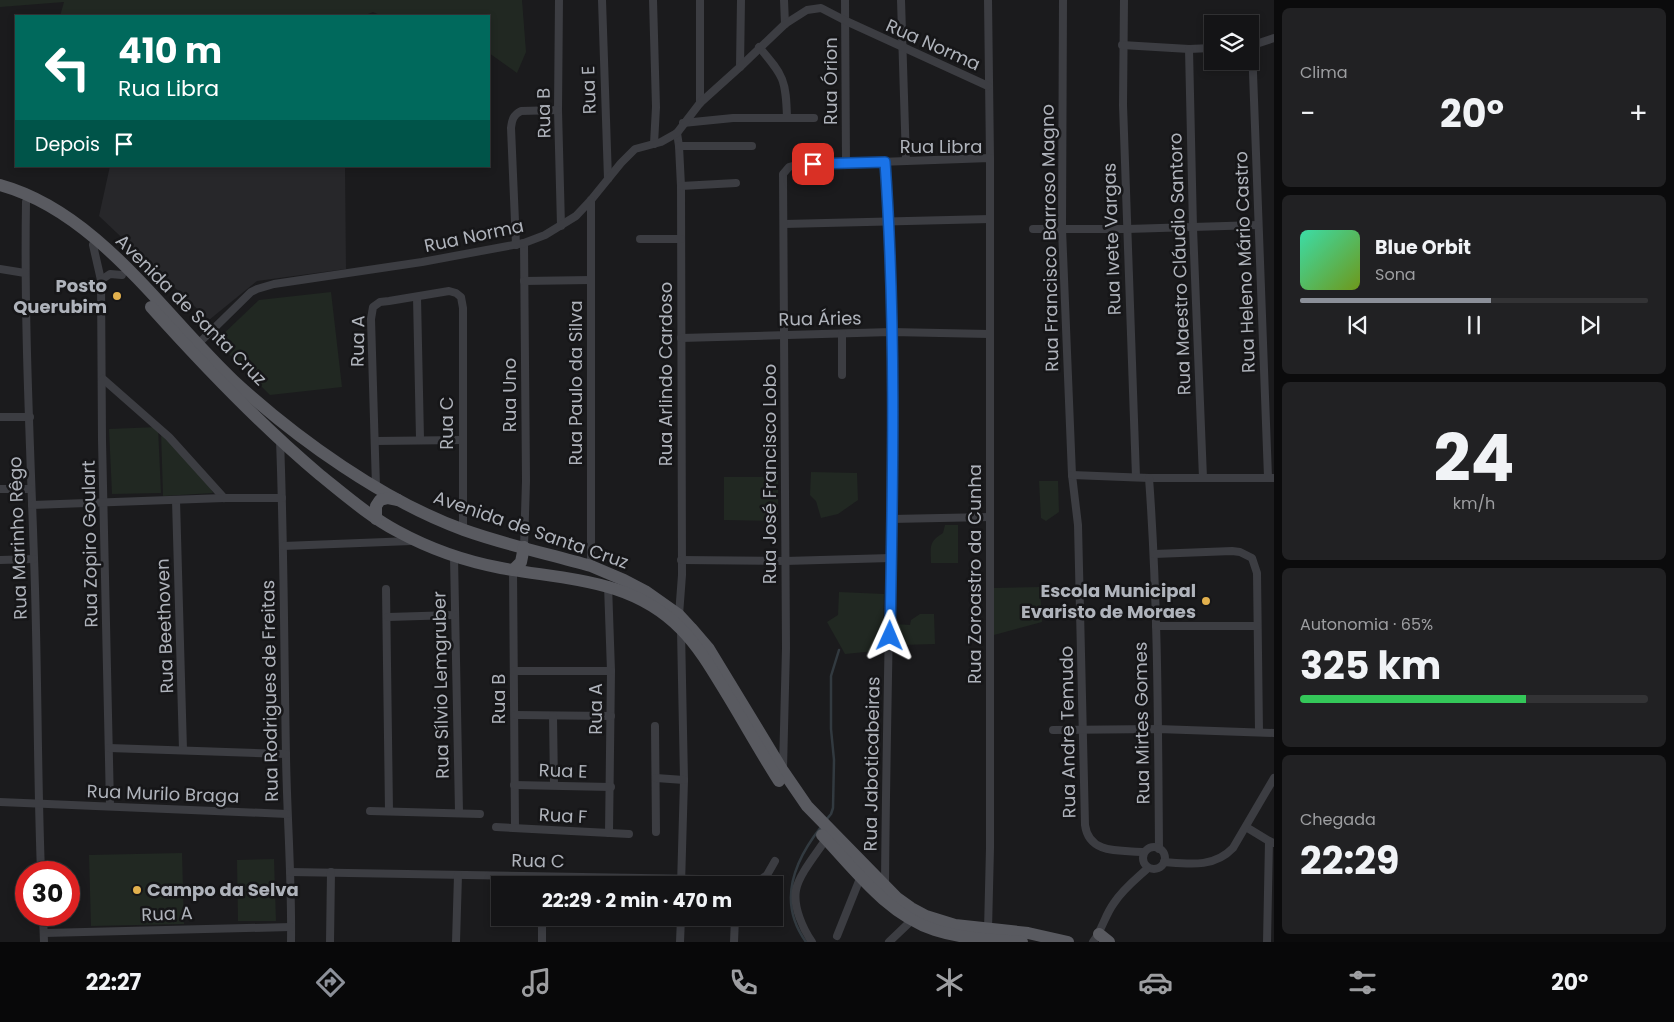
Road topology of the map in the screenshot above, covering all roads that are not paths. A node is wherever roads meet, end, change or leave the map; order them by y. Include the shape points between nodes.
1 (559, 0) edge
2 (602, 0) edge
3 (653, 0) edge
4 (700, 0) edge
5 (741, 0) edge
6 (784, 0) edge
7 (846, 0) edge
8 (901, 0) edge
9 (988, 0) edge
10 (1063, 0) edge
11 (1124, 0) edge
12 (846, 21) junction
13 (785, 24) junction
14 (1274, 38) edge
15 (1259, 43) edge
16 (1122, 45) junction
17 (759, 48) junction
18 (902, 48) junction
19 (1204, 48) edge
20 (1189, 49) junction
21 (740, 67) junction
22 (1252, 70) edge
23 (988, 86) junction
24 (700, 103) junction
25 (558, 110) junction
26 (787, 118) junction
27 (814, 118) dead end
28 (683, 123) junction
29 (677, 133) junction
30 (654, 144) junction
31 (679, 146) junction
32 (752, 146) dead end
33 (990, 158) junction
34 (906, 161) junction
35 (885, 162) junction
36 (846, 163) junction
37 (782, 178) joint
38 (608, 179) junction
39 (736, 183) dead end
40 (0, 185) edge
41 (681, 186) junction
42 (0, 192) edge
43 (592, 200) junction
44 (26, 202) junction
45 (990, 219) junction
46 (889, 222) junction
47 (784, 224) junction
48 (1258, 225) junction
49 (562, 226) junction
50 (1193, 228) junction
51 (1032, 229) dead end
52 (1062, 229) junction
53 (1126, 229) junction
54 (640, 239) dead end
55 (681, 239) junction
56 (524, 243) junction
57 (93, 245) junction
58 (516, 245) junction
59 (0, 269) edge
60 (25, 273) junction
61 (122, 275) junction
62 (101, 280) junction
63 (591, 280) junction
64 (524, 281) junction
65 (417, 297) junction
66 (463, 317) joint
67 (892, 332) junction
68 (842, 334) junction
69 (989, 334) junction
70 (785, 335) junction
71 (681, 338) junction
72 (198, 344) junction
73 (842, 375) dead end
74 (103, 379) junction
75 (0, 417) edge
76 (30, 417) junction
77 (420, 439) junction
78 (280, 440) junction
79 (462, 440) junction
80 (376, 441) junction
81 (1072, 475) junction
82 (1136, 477) junction
83 (1271, 477) edge
84 (1149, 478) junction
85 (1203, 478) junction
86 (376, 487) junction
87 (31, 489) junction
88 (0, 490) edge
89 (224, 498) junction
90 (282, 498) junction
91 (176, 500) junction
92 (400, 500) junction
93 (104, 502) junction
94 (32, 504) junction
95 (990, 517) junction
96 (376, 519) junction
97 (891, 519) junction
98 (463, 529) junction
99 (417, 541) junction
100 (283, 546) junction
101 (524, 547) junction
102 (1154, 554) junction
103 (454, 557) junction
104 (891, 558) junction
105 (34, 559) junction
106 (0, 560) edge
107 (682, 560) junction
108 (785, 560) junction
109 (592, 566) junction
110 (513, 570) junction
111 (608, 585) junction
112 (386, 589) dead end
113 (454, 615) junction
114 (679, 615) junction
115 (388, 617) junction
116 (1156, 626) junction
117 (1257, 626) junction
118 (681, 629) junction
119 (514, 671) junction
120 (611, 671) junction
121 (515, 715) junction
122 (553, 716) junction
123 (611, 716) junction
124 (655, 726) dead end
125 (1158, 729) junction
126 (1053, 730) dead end
127 (1084, 730) junction
128 (1259, 732) junction
129 (1274, 733) edge
130 (109, 748) junction
131 (183, 750) junction
132 (286, 754) junction
133 (783, 770) junction
134 (656, 778) junction
135 (1274, 778) edge
136 (684, 780) junction
137 (514, 785) junction
138 (554, 785) junction
139 (611, 787) junction
140 (0, 802) edge
141 (38, 804) junction
142 (110, 806) junction
143 (370, 811) dead end
144 (390, 811) junction
145 (459, 812) junction
146 (287, 814) junction
147 (480, 814) dead end
148 (496, 827) dead end
149 (1246, 827) junction
150 (515, 828) junction
151 (821, 829) junction
152 (656, 832) dead end
153 (609, 833) junction
154 (629, 834) dead end
155 (1271, 842) edge
156 (1159, 849) junction
157 (1144, 852) junction
158 (41, 861) edge
159 (775, 861) dead end
160 (1164, 862) junction
161 (1148, 868) junction
162 (290, 872) junction
163 (331, 872) junction
164 (458, 875) junction
165 (681, 876) edge
166 (766, 876) edge
167 (861, 876) junction
168 (491, 877) edge
169 (885, 887) junction
170 (912, 920) junction
171 (44, 926) edge
172 (291, 926) junction
173 (542, 926) edge
174 (681, 926) edge
175 (735, 926) edge
176 (988, 930) junction
177 (44, 933) junction
178 (837, 936) dead end
179 (1100, 939) edge
180 (44, 942) edge
181 (291, 942) edge
182 (330, 942) edge
183 (456, 942) edge
184 (542, 942) edge
185 (680, 942) edge
186 (734, 942) edge
187 (812, 942) edge
188 (888, 942) edge
189 (1022, 942) edge
190 (1068, 942) edge
191 (1267, 942) edge

1 - 25 street, Rua B
2 - 38 street, Rua E
3 - 30 street
4 - 24 street
5 - 21 street
6 - 13 street
7 - 12 street, Rua Órion
8 - 18 street
9 - 23 street
10 - 52 street, Rua Francisco Barroso Magno
11 - 16 street, Rua Ivete Vargas
12 - 13 street, Rua Norma via 821,8 807,10
12 - 18 street, Rua Norma
12 - 36 street, Rua Órion
13 - 17 street, Rua Norma
14 - 15 street
16 - 20 street
16 - 53 street, Rua Ivete Vargas
17 - 21 street, Rua Norma
17 - 26 street via 784,82
18 - 23 street, Rua Norma
18 - 34 street
19 - 20 street
20 - 50 street, Rua Maestro Cláudio Santoro
21 - 24 street, Rua Norma
22 - 48 street, Rua Heleno Mário Castro
23 - 33 street
24 - 28 street, Rua Norma
25 - 49 street, Rua B
25 - 58 street via 521,111 514,116 511,128
26 - 27 street
26 - 28 street via 733,118
28 - 29 street, Rua Norma
29 - 30 street, Rua Norma
29 - 31 street, Rua Arlindo Cardoso
30 - 38 street, Rua Norma via 635,149
31 - 32 street
31 - 41 street, Rua Arlindo Cardoso
33 - 34 street, Rua Libra
33 - 45 street, Rua Libra
34 - 35 street, Rua Libra
35 - 36 street, Rua Libra
35 - 46 street, Rua Jaboticabeiras
36 - 37 street, Rua Libra via 796,165 785,170
37 - 47 street, Rua José Francisco Lobo
38 - 43 street, Rua Norma
39 - 41 street
40 - 72 main road, Avenida de Santa Cruz via 56,208 80,226 132,274
41 - 55 street, Rua Arlindo Cardoso
42 - 44 main road, Avenida de Santa Cruz
43 - 49 street, Rua Norma
43 - 63 street, Rua Paulo da Silva
44 - 57 main road, Avenida de Santa Cruz via 54,216
44 - 60 street, Rua Marinho Rêgo
45 - 46 street
45 - 69 street, Rua Zoroastro da Cunha
46 - 47 street
46 - 67 street, Rua Jaboticabeiras
47 - 70 street, Rua José Francisco Lobo
48 - 50 street
48 - 83 street, Rua Heleno Mário Castro
49 - 56 street, Rua Norma
50 - 53 street
50 - 85 street, Rua Maestro Cláudio Santoro
51 - 52 street
52 - 53 street
52 - 81 street, Rua Francisco Barroso Magno
53 - 82 street, Rua Ivete Vargas
54 - 55 street
55 - 71 street, Rua Arlindo Cardoso
56 - 58 street, Rua Norma
56 - 64 street, Rua Uno
57 - 61 main road, Avenida de Santa Cruz
57 - 62 street, Rua Zopiro Goulart
58 - 72 street, Rua Norma via 257,289
59 - 60 street
60 - 76 street, Rua Marinho Rêgo
61 - 62 street via 110,274
61 - 78 main road, Avenida de Santa Cruz via 225,387
62 - 74 street, Rua Zopiro Goulart
63 - 64 street
63 - 109 street, Rua Paulo da Silva
64 - 101 street, Rua Uno
65 - 66 street, Rua A via 449,291 456,293 463,300
65 - 77 street
65 - 80 street, Rua A via 380,302 372,310
66 - 79 street, Rua C
67 - 68 street, Rua Áries
67 - 69 street, Rua Áries
67 - 97 street, Rua Jaboticabeiras
68 - 70 street, Rua Áries
68 - 73 street
69 - 95 street, Rua Zoroastro da Cunha
70 - 71 street, Rua Áries
70 - 108 street, Rua José Francisco Lobo
71 - 107 street, Rua Arlindo Cardoso
72 - 86 main road, Avenida de Santa Cruz via 234,381 291,429
74 - 89 street via 169,437
74 - 93 street, Rua Zopiro Goulart
75 - 76 street
76 - 87 street, Rua Marinho Rêgo
77 - 79 street
77 - 80 street
78 - 90 street, Rua Rodrigues de Freitas
78 - 96 main road, Avenida de Santa Cruz
79 - 98 street, Rua C
80 - 86 street, Rua A
81 - 82 street
81 - 127 street, Rua Andre Temudo via 1078,525
82 - 84 street
83 - 85 street
84 - 85 street
84 - 102 street, Rua Mirtes Gomes
86 - 92 main road, Avenida de Santa Cruz
87 - 88 street
87 - 94 street, Rua Marinho Rêgo
89 - 90 street
89 - 91 street
90 - 100 street, Rua Rodrigues de Freitas
91 - 93 street
91 - 131 street, Rua Beethoven
92 - 96 main road via 380,500 376,506
92 - 98 main road, Avenida de Santa Cruz
93 - 94 street
93 - 130 street, Rua Zopiro Goulart
94 - 105 street, Rua Marinho Rêgo
95 - 97 street
95 - 176 street, Rua Zoroastro da Cunha
96 - 99 main road, Avenida de Santa Cruz
97 - 104 street, Rua Jaboticabeiras
98 - 101 main road, Avenida de Santa Cruz
99 - 100 street
99 - 103 main road, Avenida de Santa Cruz
100 - 132 street, Rua Rodrigues de Freitas
101 - 109 main road, Avenida de Santa Cruz
101 - 110 main road via 521,562
102 - 116 street, Rua Mirtes Gomes
102 - 117 street via 1232,551 1252,558 1257,573
103 - 110 main road, Avenida de Santa Cruz
103 - 113 street, Rua Sílvio Lemgruber
104 - 108 street
104 - 169 street, Rua Jaboticabeiras
105 - 106 street
105 - 141 street, Rua Marinho Rêgo
107 - 108 street
107 - 114 street, Rua Arlindo Cardoso
108 - 133 street, Rua José Francisco Lobo
109 - 114 main road, Avenida de Santa Cruz via 644,591
110 - 111 main road, Avenida de Santa Cruz
110 - 119 street, Rua B
111 - 118 main road, Avenida de Santa Cruz via 655,608
111 - 120 street, Rua A
112 - 115 street
113 - 115 street
113 - 145 street, Rua Sílvio Lemgruber
114 - 133 main road, Avenida de Santa Cruz via 709,648
115 - 144 street
116 - 117 street
116 - 125 street, Rua Mirtes Gomes
117 - 128 street
118 - 136 street
118 - 151 main road, Avenida de Santa Cruz via 714,673 789,796
119 - 120 street
119 - 121 street, Rua B
120 - 123 street, Rua A
121 - 122 street
121 - 137 street, Rua B
122 - 123 street
122 - 138 street
123 - 139 street, Rua A
124 - 134 street
125 - 127 street
125 - 128 street
125 - 156 street, Rua Mirtes Gomes
126 - 127 street
127 - 157 street, Rua Andre Temudo via 1085,825 1089,839 1102,848
128 - 129 street
130 - 131 street
130 - 142 street, Rua Zopiro Goulart
131 - 132 street
132 - 146 street, Rua Rodrigues de Freitas
133 - 151 main road, Avenida de Santa Cruz
134 - 136 street
134 - 152 street
135 - 149 street
136 - 165 street
137 - 138 street, Rua E
137 - 150 street, Rua B
138 - 139 street, Rua E
139 - 153 street, Rua A
140 - 141 street, Rua Murilo Braga
141 - 142 street, Rua Murilo Braga
141 - 158 street, Rua Marinho Rêgo
142 - 146 street, Rua Murilo Braga
143 - 144 street
144 - 145 street
145 - 147 street
146 - 162 street, Rua Rodrigues de Freitas
148 - 150 street, Rua F
149 - 155 street
149 - 160 street via 1233,848 1217,860 1204,864
150 - 153 street, Rua F
151 - 167 main road, Avenida de Santa Cruz
151 - 169 main road, Avenida de Santa Cruz
151 - 187 street via 796,890 801,923
153 - 154 street, Rua F
155 - 191 street
156 - 157 street via 1149,848
156 - 160 street
157 - 161 street via 1143,861
159 - 166 street, Rua C
160 - 161 street via 1156,869
161 - 179 street via 1113,904
162 - 163 street, Rua C
162 - 172 street, Rua Rodrigues de Freitas
163 - 164 street, Rua C
163 - 182 street
164 - 168 street, Rua C
164 - 183 street
167 - 170 main road, Avenida de Santa Cruz
167 - 178 street
169 - 176 main road, Avenida de Santa Cruz via 926,916
170 - 188 street
170 - 189 main road, Avenida de Santa Cruz via 947,933
171 - 177 street
172 - 177 street, Rua A
172 - 181 street, Rua Rodrigues de Freitas
173 - 184 street
174 - 185 street
175 - 186 street
176 - 190 main road, Avenida de Santa Cruz via 1028,933
177 - 180 street

